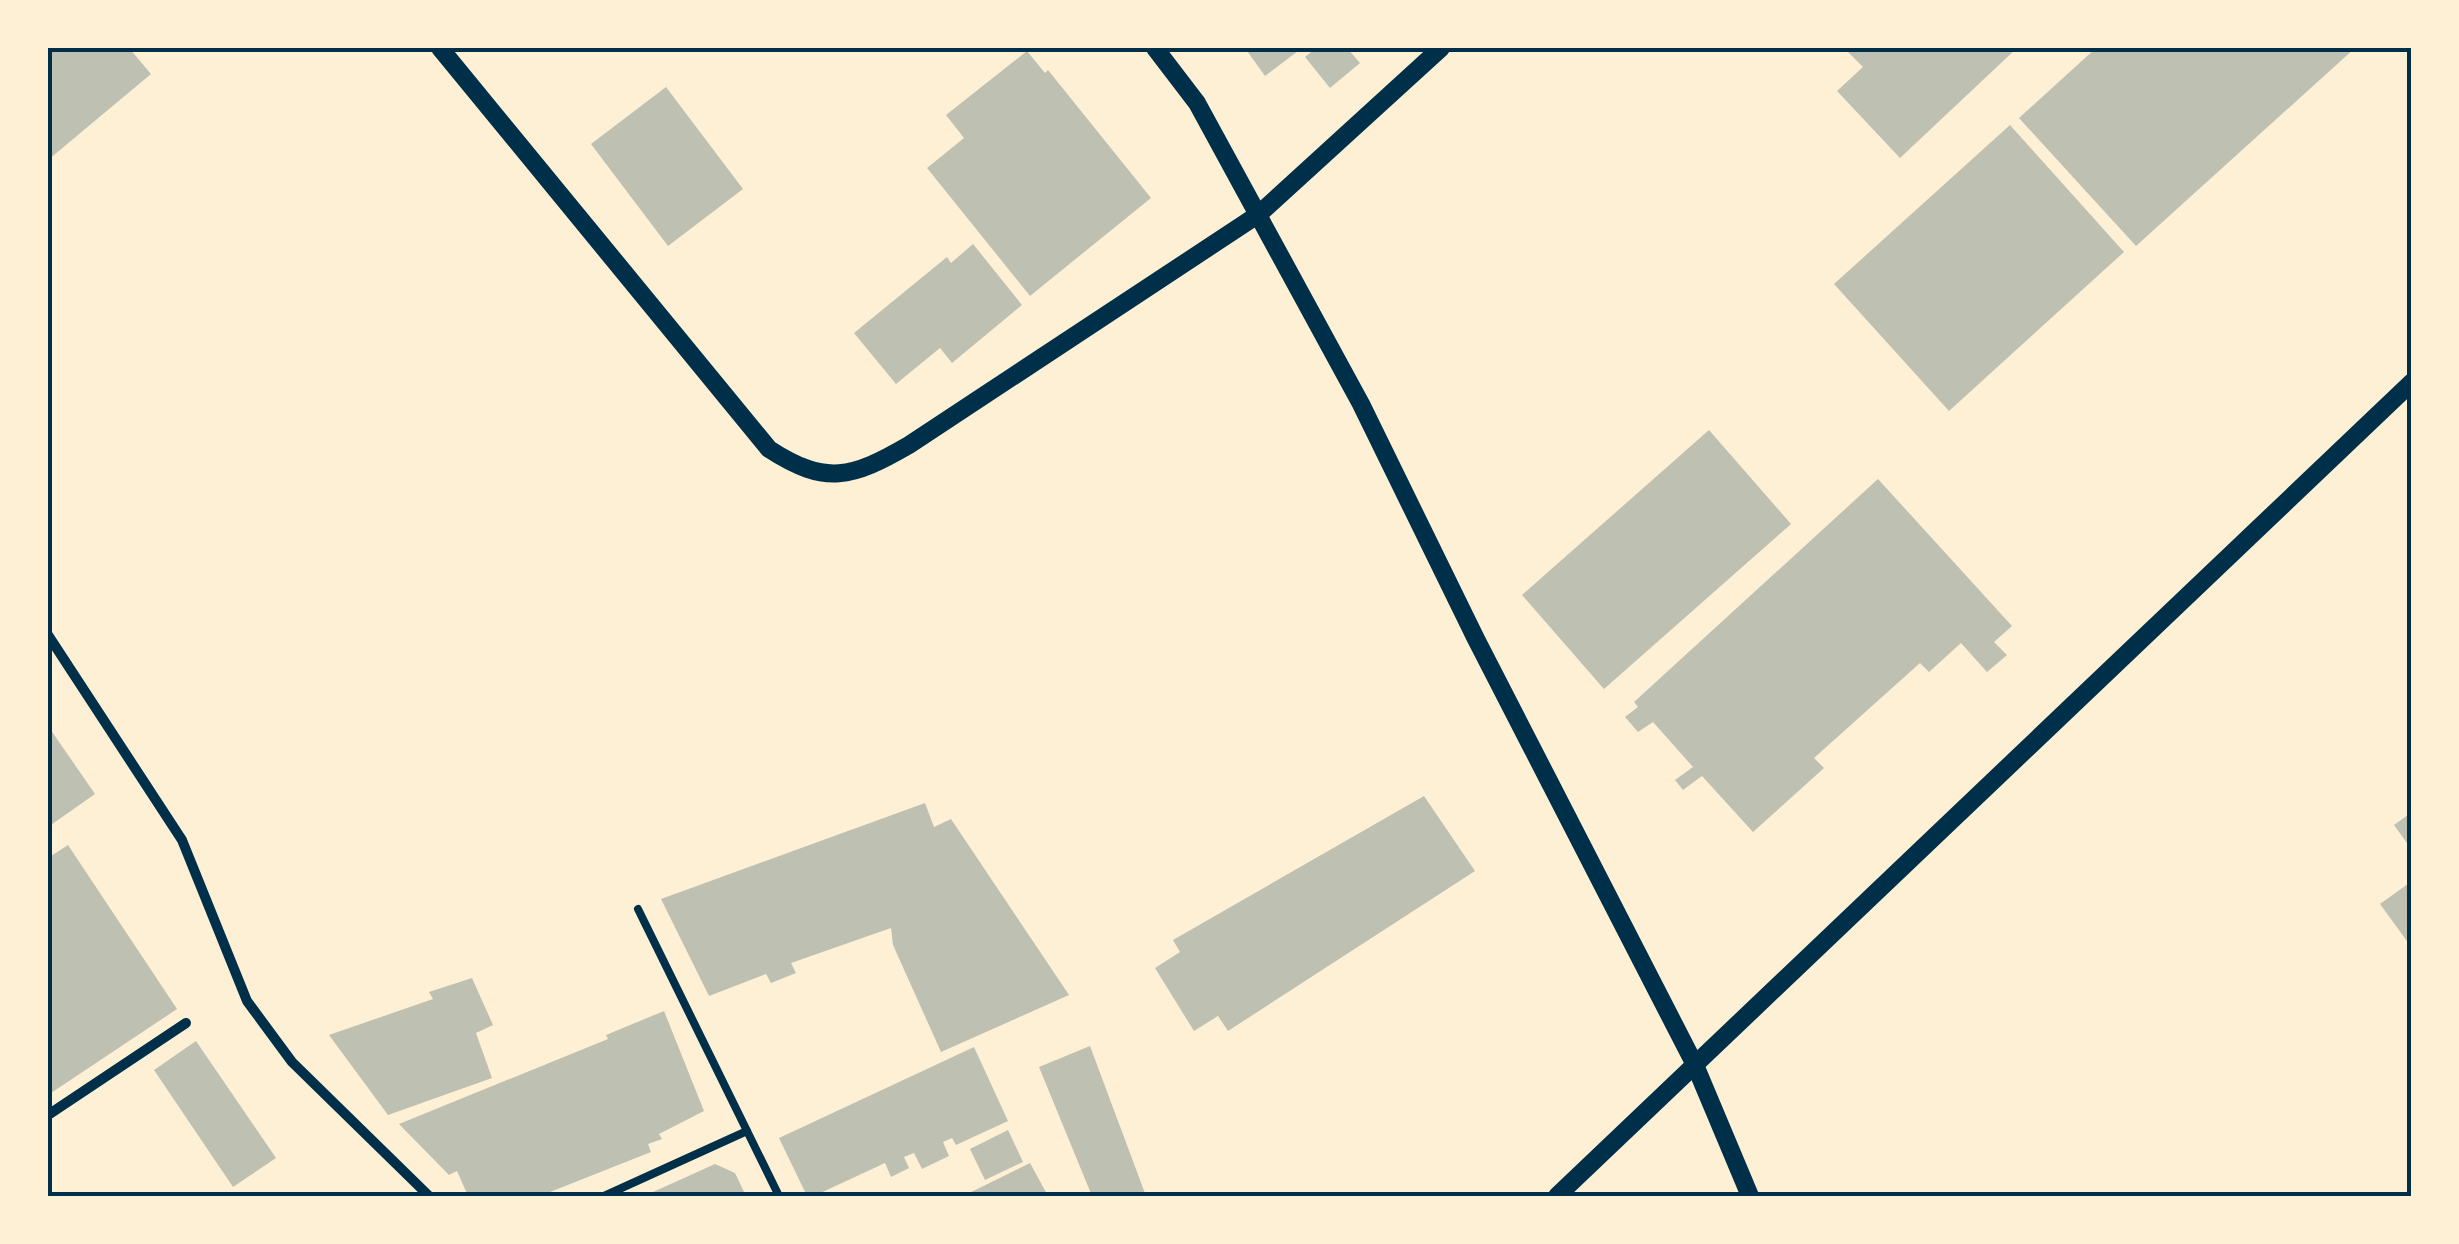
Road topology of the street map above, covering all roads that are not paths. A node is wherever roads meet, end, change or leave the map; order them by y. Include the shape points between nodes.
1 (440, 48) edge
2 (1155, 48) edge
3 (1440, 48) edge
4 (1260, 214) junction
5 (2412, 382) edge
6 (48, 635) edge
7 (638, 909) dead end
8 (186, 1023) dead end
9 (1695, 1065) junction
10 (48, 1115) edge
11 (746, 1131) junction
12 (429, 1196) edge
13 (604, 1196) edge
14 (778, 1196) edge
15 (1557, 1196) edge
16 (1750, 1196) edge

1 - 4 street via 769,449 798,468 832,476 876,464 909,445
2 - 4 street via 1197,102
3 - 4 street
4 - 9 street
5 - 9 street
6 - 12 street via 182,840 247,1001 292,1062
7 - 11 lane
8 - 10 street
9 - 15 street
9 - 16 street
11 - 13 lane
11 - 14 lane

